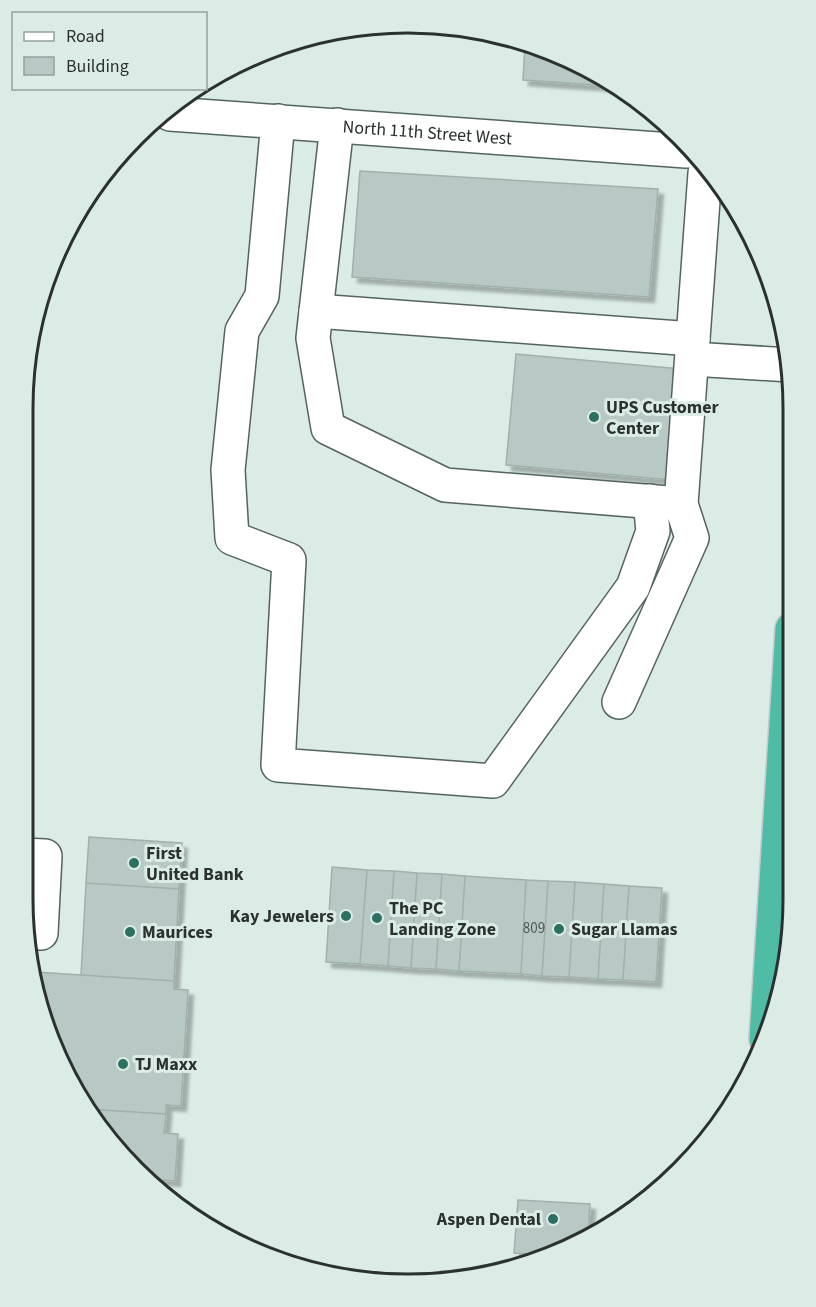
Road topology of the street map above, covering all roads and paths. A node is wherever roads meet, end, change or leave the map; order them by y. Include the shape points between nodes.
1 (175, 114) edge
2 (278, 121) junction
3 (337, 125) junction
4 (680, 151) edge
5 (705, 178) edge
6 (316, 311) junction
7 (692, 349) junction
8 (780, 363) edge
9 (666, 503) junction
10 (619, 702) dead end
11 (783, 771) edge
12 (33, 855) edge
13 (35, 933) edge
14 (768, 1002) edge

1 - 2 street, North 11th Street West
2 - 3 street, North 11th Street West
2 - 9 street via 262,296 242,331 228,470 232,538 289,560 278,765 493,781 633,587
3 - 4 street, North 11th Street West
3 - 6 street
5 - 7 street
6 - 7 street
6 - 9 street via 313,338 328,428 445,485
7 - 8 street
7 - 9 street
9 - 10 street via 692,538
11 - 14 highway
12 - 13 street via 45,856 41,933

